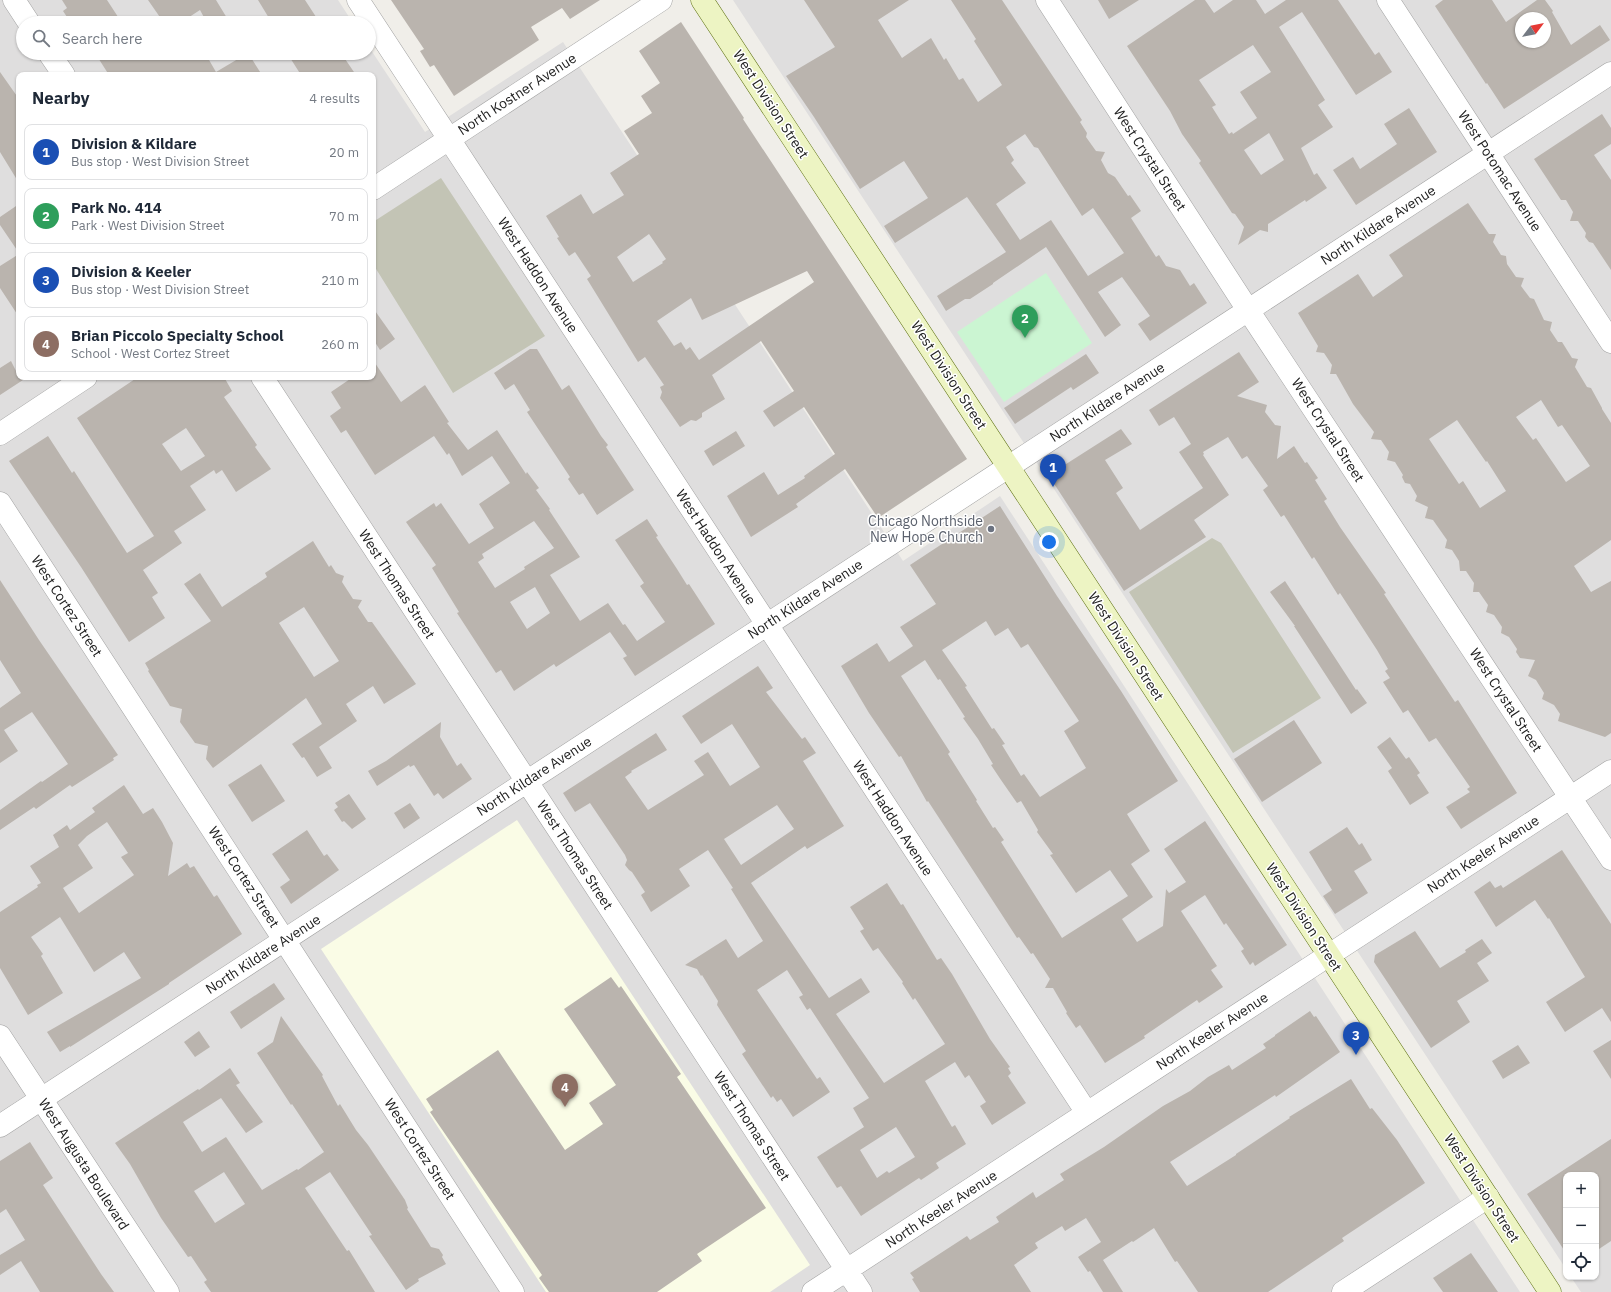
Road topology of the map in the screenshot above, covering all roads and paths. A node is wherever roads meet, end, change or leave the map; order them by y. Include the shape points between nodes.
1 (14, 0) edge
2 (358, 0) edge
3 (661, 0) edge
4 (702, 0) edge
5 (1047, 0) edge
6 (1388, 0) edge
7 (24, 16) edge
8 (368, 16) edge
9 (376, 27) edge
10 (54, 60) edge
11 (62, 72) edge
12 (1611, 73) edge
13 (449, 139) junction
14 (1488, 153) junction
15 (376, 187) edge
16 (1248, 310) junction
17 (1611, 342) edge
18 (81, 380) edge
19 (264, 380) edge
20 (0, 434) edge
21 (1009, 466) junction
22 (0, 503) edge
23 (767, 624) junction
24 (1611, 771) edge
25 (527, 782) junction
26 (1570, 797) junction
27 (1611, 859) edge
28 (284, 940) junction
29 (1329, 955) junction
30 (0, 1036) edge
31 (41, 1099) junction
32 (1087, 1113) junction
33 (0, 1126) edge
34 (1488, 1197) junction
35 (847, 1270) junction
36 (168, 1292) edge
37 (513, 1292) edge
38 (813, 1292) edge
39 (861, 1292) edge
40 (1343, 1292) edge
41 (1550, 1292) edge

1 - 7 street
2 - 8 street, West Haddon Avenue
3 - 13 street, North Kostner Avenue
4 - 21 main road, West Division Street
5 - 16 street, West Crystal Street
6 - 14 street, West Potomac Avenue
9 - 13 street, West Haddon Avenue
10 - 11 street
12 - 14 street, North Kildare Avenue
13 - 15 street, North Kostner Avenue
13 - 23 street, West Haddon Avenue
14 - 16 street, North Kildare Avenue
14 - 17 street, West Potomac Avenue
16 - 21 street, North Kildare Avenue
16 - 26 street, West Crystal Street
18 - 20 street
19 - 25 street, West Thomas Street
21 - 23 street, North Kildare Avenue
21 - 29 main road, West Division Street
22 - 28 street, West Cortez Street
23 - 25 street, North Kildare Avenue
23 - 32 street, West Haddon Avenue
24 - 26 street, North Keeler Avenue
25 - 28 street, North Kildare Avenue
25 - 35 street, West Thomas Street
26 - 27 street, West Crystal Street
26 - 29 street, North Keeler Avenue
28 - 31 street, North Kildare Avenue
28 - 37 street, West Cortez Street
29 - 32 street, North Keeler Avenue
29 - 34 main road, West Division Street
30 - 31 street, West Augusta Boulevard
31 - 33 street, North Kildare Avenue
31 - 36 street, West Augusta Boulevard
32 - 35 street, North Keeler Avenue
34 - 40 street
34 - 41 main road, West Division Street
35 - 38 street, North Keeler Avenue
35 - 39 street, West Thomas Street

